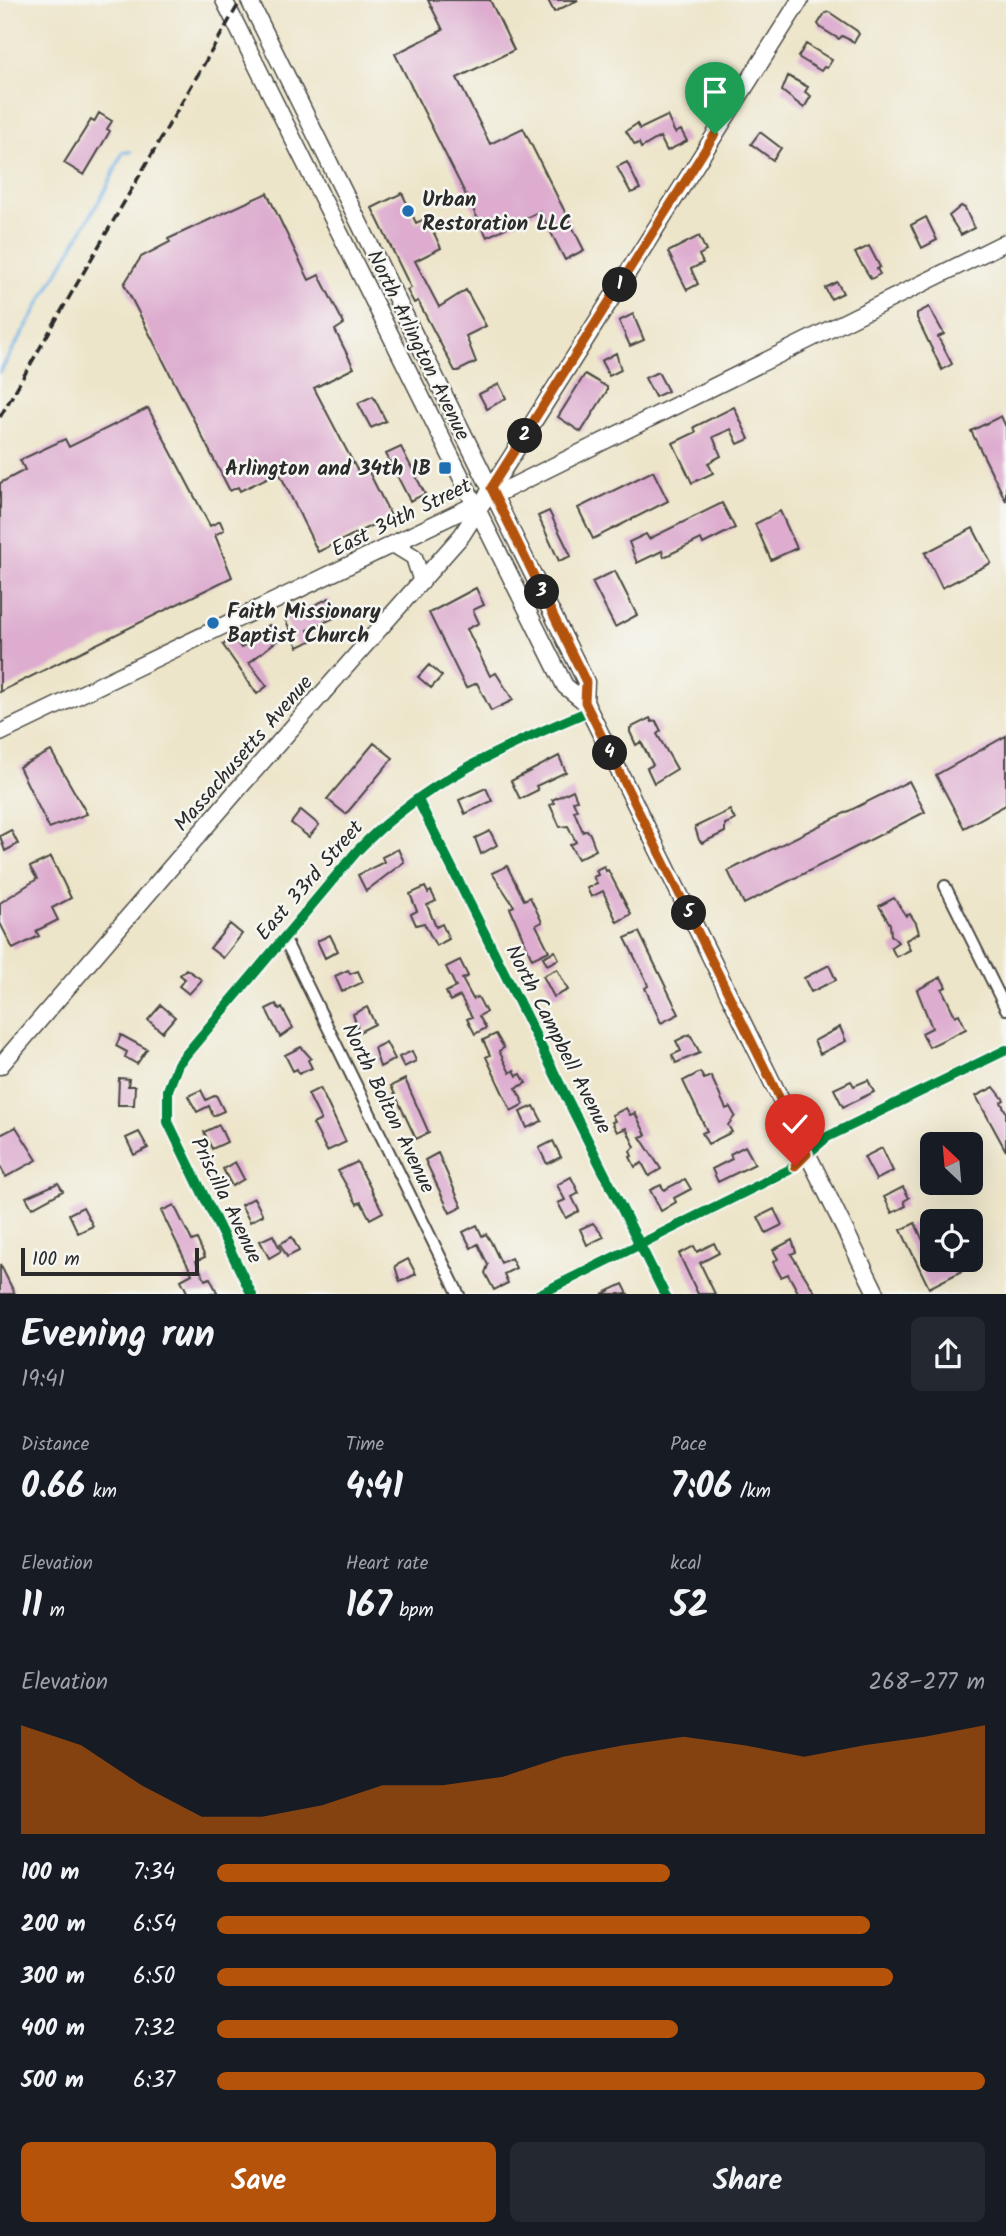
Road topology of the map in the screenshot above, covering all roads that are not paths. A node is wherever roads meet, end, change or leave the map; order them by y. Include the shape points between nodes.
1 (224, 0) edge
2 (249, 0) edge
3 (800, 0) edge
4 (1006, 242) edge
5 (485, 500) junction
6 (393, 544) junction
7 (422, 582) junction
8 (587, 707) junction
9 (0, 733) edge
10 (418, 800) junction
11 (945, 886) dead end
12 (284, 938) junction
13 (1006, 1009) edge
14 (1006, 1050) edge
15 (0, 1066) edge
16 (168, 1122) joint
17 (807, 1154) junction
18 (640, 1244) junction
19 (253, 1294) edge
20 (459, 1294) edge
21 (538, 1294) edge
22 (665, 1294) edge
23 (877, 1294) edge

1 - 5 main road, North Arlington Avenue
2 - 5 main road, North Arlington Avenue
3 - 5 main road, Massachusetts Avenue
4 - 5 main road, East 34th Street
5 - 6 main road, East 34th Street
5 - 7 main road, Massachusetts Avenue
5 - 8 main road, North Arlington Avenue via 565,686
5 - 8 main road, North Arlington Avenue via 586,682
6 - 7 main road via 414,557
6 - 9 main road, East 34th Street
7 - 15 main road, Massachusetts Avenue
8 - 10 street, East 33rd Street via 492,752
8 - 17 main road, North Arlington Avenue
10 - 12 street, East 33rd Street via 375,832
10 - 18 street, North Campbell Avenue
11 - 13 street
12 - 16 street, East 33rd Street via 182,1058 168,1090
12 - 20 street, North Bolton Avenue
14 - 17 street via 827,1137
16 - 19 street, Priscilla Avenue
17 - 18 street via 789,1170
17 - 23 main road, North Arlington Avenue
18 - 21 street
18 - 22 street, North Campbell Avenue

